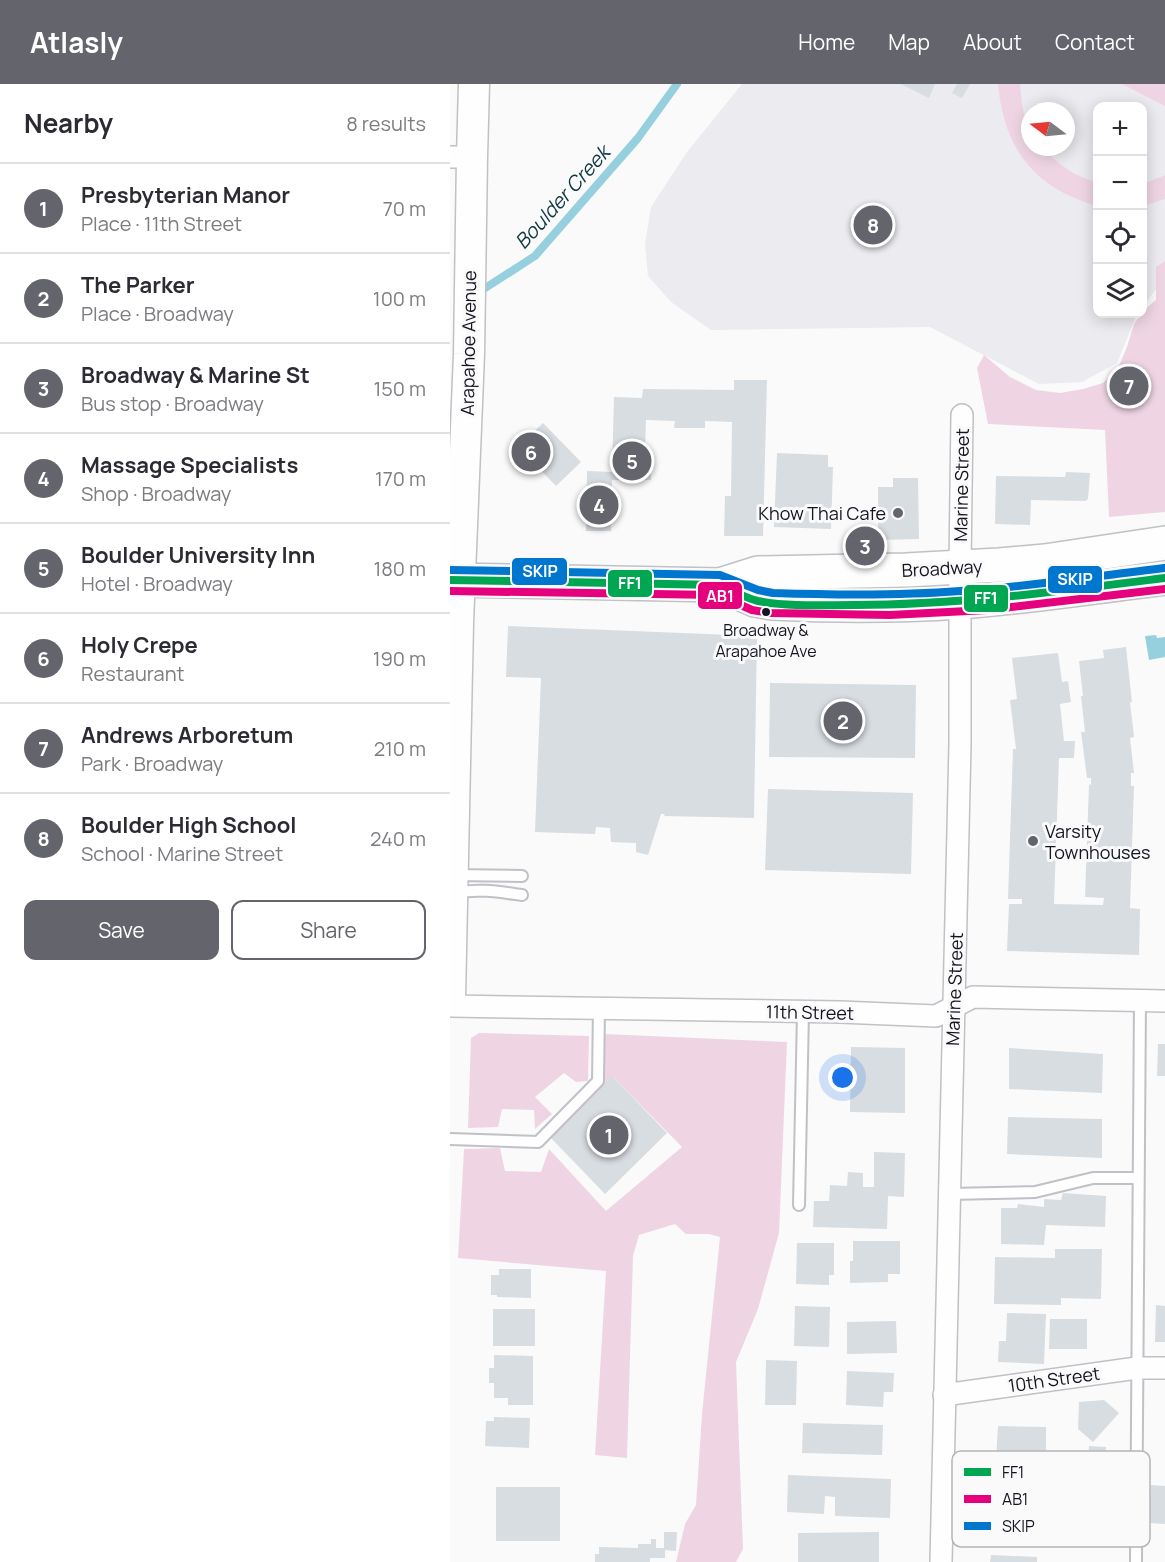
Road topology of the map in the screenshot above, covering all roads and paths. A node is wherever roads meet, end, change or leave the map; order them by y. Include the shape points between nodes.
1 (474, 84) edge
2 (461, 157) edge
3 (962, 415) dead end
4 (1165, 543) edge
5 (960, 567) junction
6 (1165, 578) edge
7 (455, 580) edge
8 (720, 585) junction
9 (960, 602) junction
10 (453, 743) edge
11 (522, 876) dead end
12 (452, 881) edge
13 (522, 895) dead end
14 (450, 998) edge
15 (1140, 1001) junction
16 (1165, 1001) edge
17 (450, 1006) edge
18 (599, 1008) junction
19 (953, 1008) junction
20 (803, 1012) junction
21 (450, 1139) edge
22 (1138, 1178) junction
23 (949, 1194) junction
24 (799, 1205) dead end
25 (1137, 1368) junction
26 (1165, 1368) edge
27 (944, 1395) junction
28 (1137, 1451) edge
29 (1136, 1547) edge
30 (941, 1562) edge
31 (1136, 1562) edge

1 - 2 main road, Arapahoe Avenue
2 - 7 main road, Arapahoe Avenue via 471,223 469,354
3 - 5 street, Marine Street
4 - 5 main road, Broadway via 1045,561
5 - 8 main road, Broadway via 758,573
5 - 9 street, Marine Street
6 - 9 main road, Broadway
7 - 8 main road, Broadway
7 - 10 main road, Arapahoe Avenue via 458,623
8 - 9 main road, Broadway via 772,603
9 - 19 street, Marine Street
10 - 12 main road, Arapahoe Avenue
11 - 12 lane
12 - 13 lane via 474,890
12 - 14 main road, Arapahoe Avenue
15 - 16 street, 11th Street
15 - 19 street, 11th Street via 973,997
15 - 22 lane
17 - 18 street, 11th Street
18 - 20 street, 11th Street
18 - 21 lane via 598,1081 538,1142
19 - 20 street, 11th Street via 936,1016
19 - 23 street, Marine Street
20 - 24 lane
22 - 23 lane via 1093,1178 1035,1192
22 - 25 lane
23 - 27 street, Marine Street
25 - 26 street, 10th Street
25 - 27 street, 10th Street
25 - 28 lane
27 - 30 street, Marine Street
29 - 31 lane

